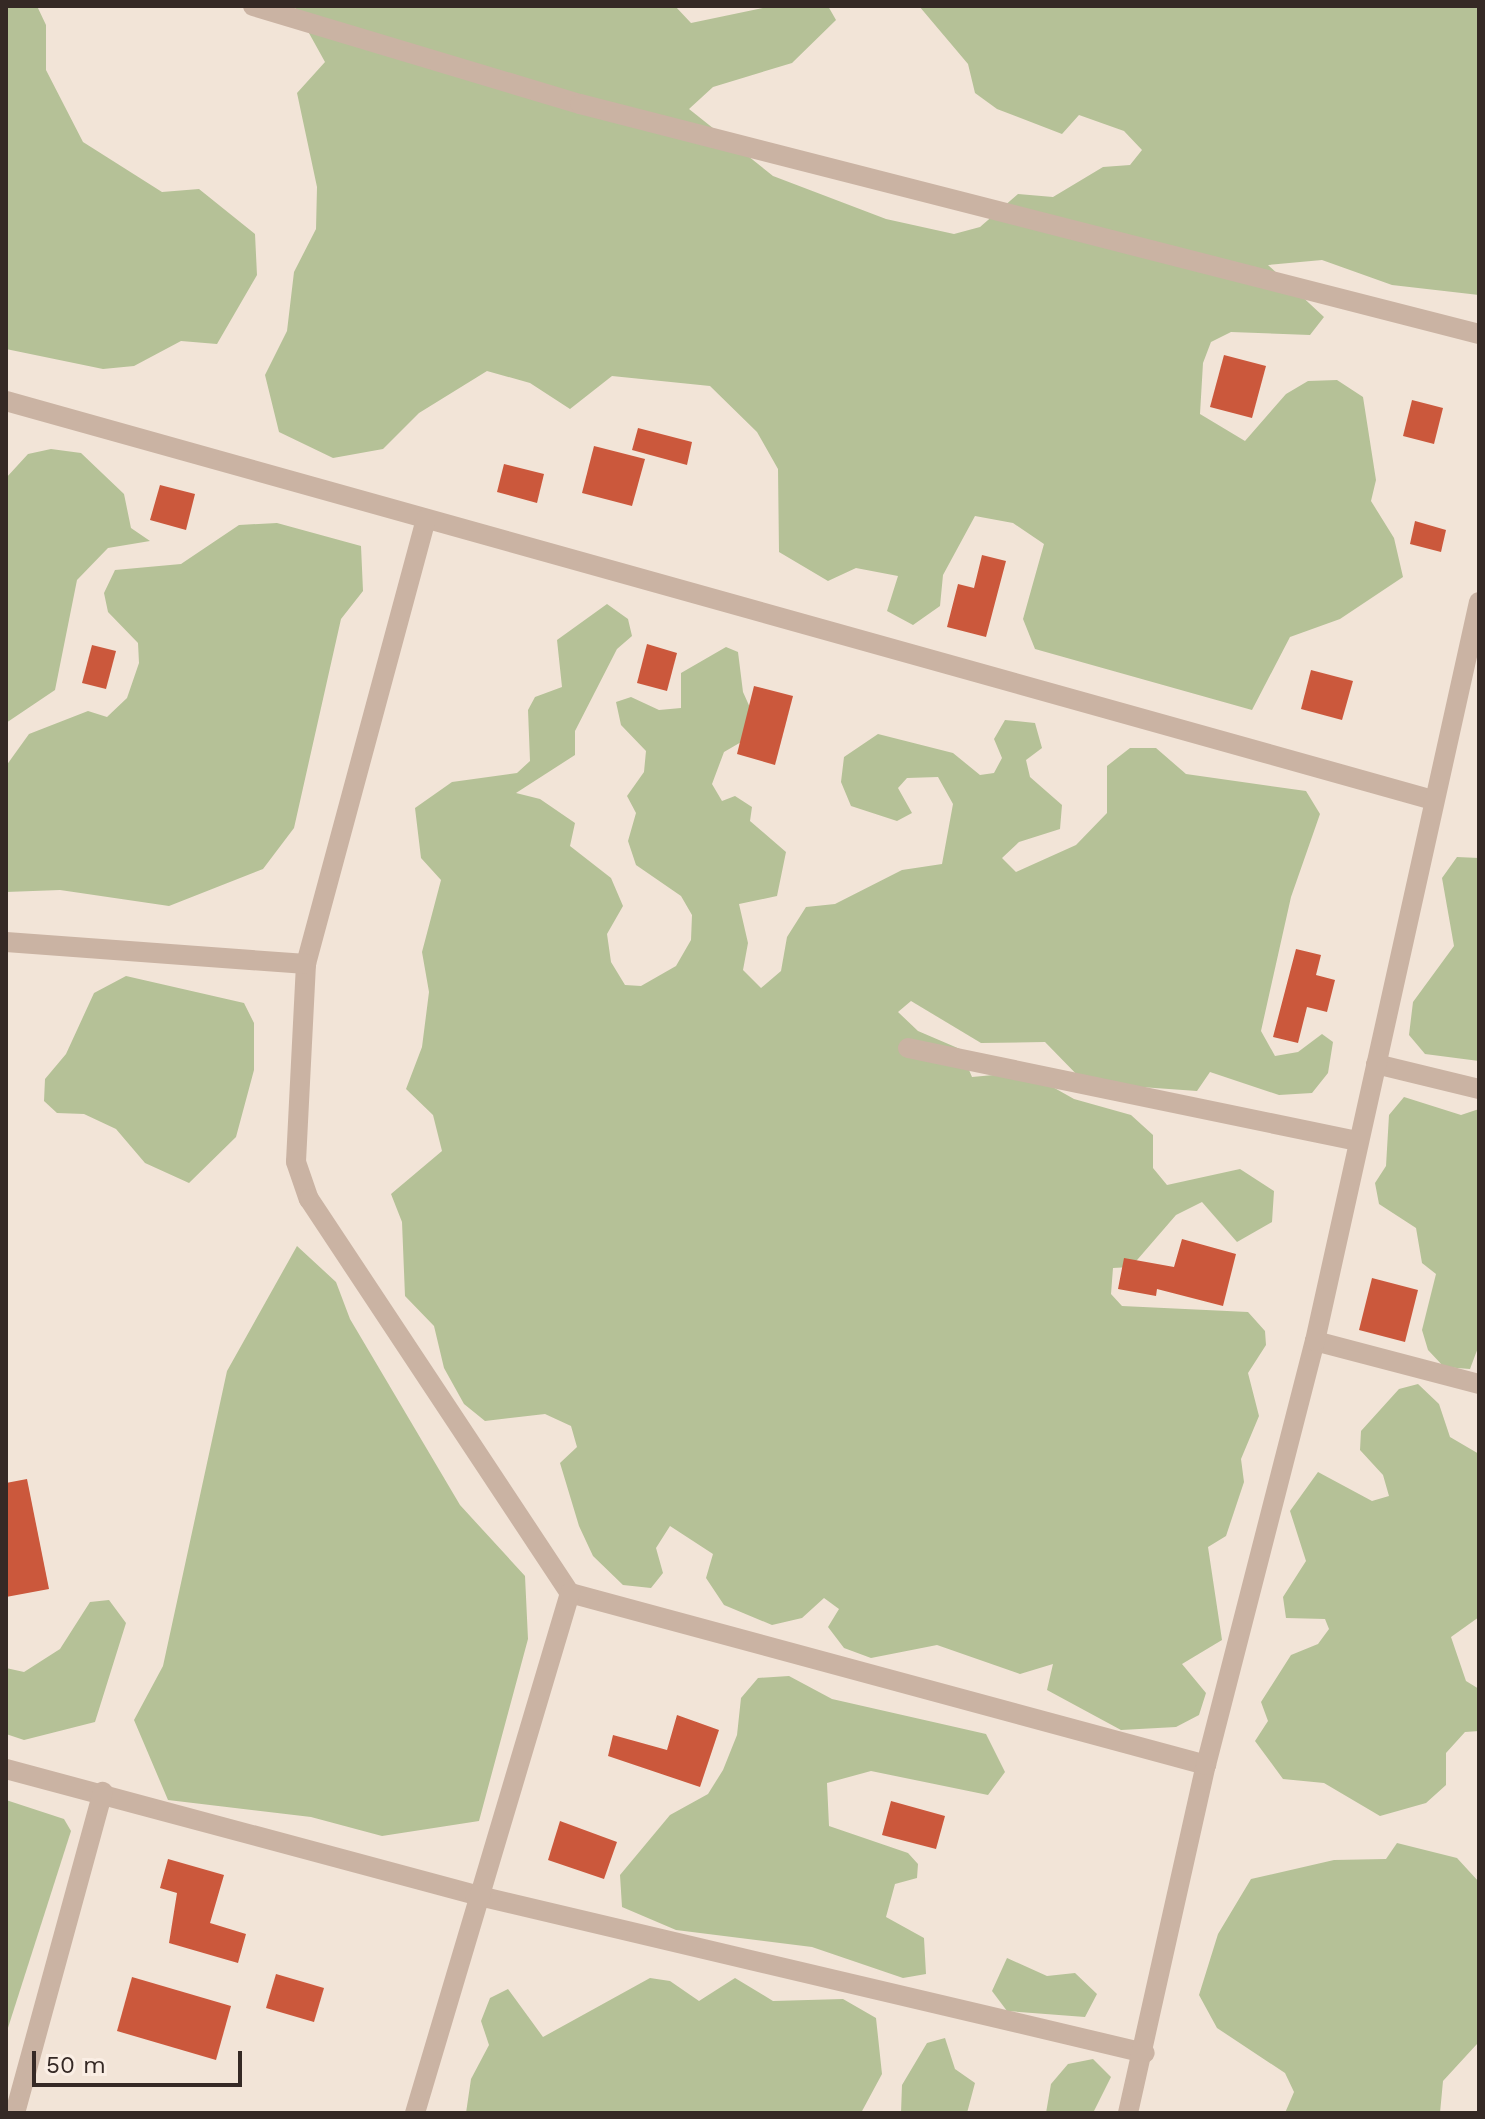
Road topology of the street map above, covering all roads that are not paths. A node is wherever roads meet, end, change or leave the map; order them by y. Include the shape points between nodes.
1 (253, 6) edge
2 (1479, 334) edge
3 (6, 401) edge
4 (426, 519) junction
5 (1479, 602) edge
6 (1433, 800) junction
7 (6, 942) edge
8 (306, 964) junction
9 (908, 1048) dead end
10 (1376, 1064) junction
11 (1479, 1089) edge
12 (1359, 1141) junction
13 (1315, 1341) junction
14 (1479, 1384) edge
15 (570, 1593) junction
16 (1206, 1765) junction
17 (6, 1769) edge
18 (103, 1792) junction
19 (475, 1895) junction
20 (1145, 2053) junction
21 (15, 2113) edge
22 (415, 2113) edge
23 (1128, 2113) edge

1 - 2 street via 580,104
3 - 4 street
4 - 6 street
4 - 8 street
5 - 6 street
6 - 10 street
7 - 8 street
8 - 15 street via 296,1162 309,1199
9 - 12 street
10 - 11 street
10 - 12 street
12 - 13 street
13 - 14 street
13 - 16 street
15 - 16 street
15 - 19 street
16 - 20 street
17 - 18 street
18 - 19 street
18 - 21 street
19 - 20 street
19 - 22 street
20 - 23 street

